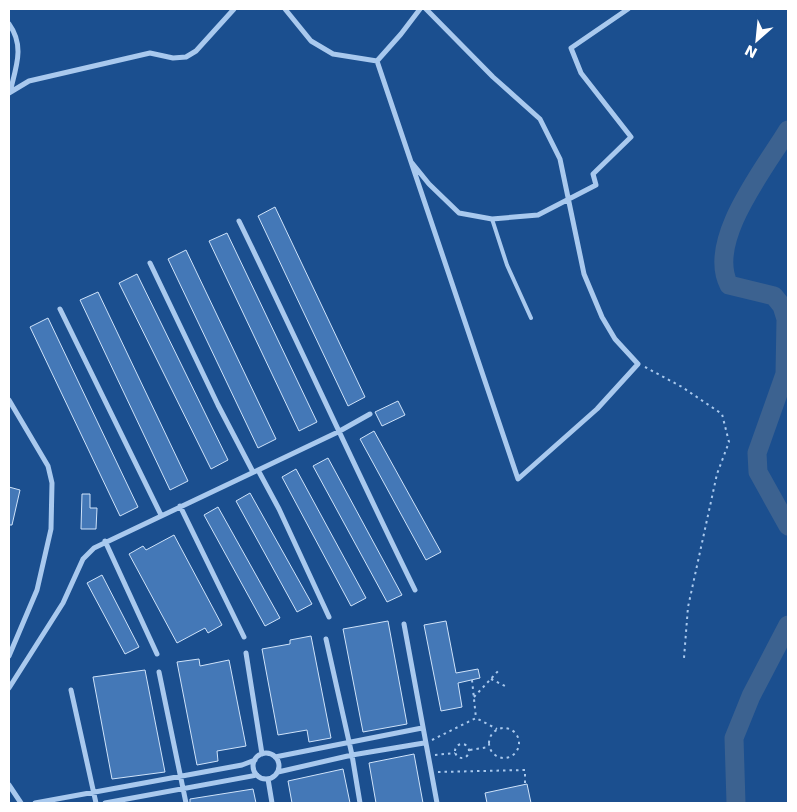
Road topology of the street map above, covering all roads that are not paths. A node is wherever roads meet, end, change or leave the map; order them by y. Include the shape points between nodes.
1 (234, 9) edge
2 (285, 9) edge
3 (420, 9) edge
4 (426, 9) edge
5 (628, 9) edge
6 (9, 24) edge
7 (377, 61) junction
8 (9, 92) edge
9 (408, 158) junction
10 (570, 199) junction
11 (492, 219) junction
12 (239, 221) dead end
13 (150, 262) dead end
14 (60, 309) dead end
15 (531, 318) dead end
16 (9, 400) edge
17 (370, 414) dead end
18 (338, 432) junction
19 (255, 471) junction
20 (180, 506) junction
21 (161, 515) junction
22 (104, 541) junction
23 (415, 590) dead end
24 (329, 617) dead end
25 (404, 624) dead end
26 (244, 637) dead end
27 (326, 639) dead end
28 (246, 653) dead end
29 (157, 654) dead end
30 (9, 656) edge
31 (159, 672) dead end
32 (9, 688) edge
33 (71, 690) dead end
34 (422, 728) junction
35 (349, 742) junction
36 (424, 744) junction
37 (262, 754) junction
38 (352, 755) junction
39 (275, 757) junction
40 (255, 760) junction
41 (278, 772) junction
42 (257, 774) junction
43 (181, 775) junction
44 (268, 779) junction
45 (9, 785) edge
46 (183, 787) junction
47 (93, 793) junction
48 (21, 803) edge
49 (35, 803) edge
50 (96, 803) edge
51 (105, 803) edge
52 (186, 803) edge
53 (272, 803) edge
54 (360, 803) edge
55 (437, 803) edge

1 - 8 street via 196,52 186,57 150,53 29,81
2 - 7 street via 311,41 333,54
3 - 7 street
4 - 10 street via 540,119 560,159
5 - 10 street via 571,48 581,73 631,137 593,174 596,185
6 - 8 street via 17,34 20,52
7 - 9 street
9 - 10 street via 518,480 597,409 638,364 615,339 598,309 584,274
9 - 11 street via 459,213
10 - 11 street via 538,215
11 - 15 lane via 507,265
12 - 18 street via 310,366
13 - 19 street via 218,405
14 - 21 street
16 - 30 street via 48,466 52,483 51,529 37,590
17 - 18 street
18 - 19 street
18 - 23 street
19 - 20 street
19 - 24 street via 279,509
20 - 21 street
20 - 26 street
21 - 22 street
22 - 29 street
22 - 32 street via 83,558 63,603
25 - 34 street
27 - 35 street
28 - 37 street
31 - 43 street
33 - 47 street
34 - 35 street
34 - 36 street
35 - 38 street
35 - 39 street
36 - 38 street
36 - 55 street
37 - 39 street
37 - 40 street
38 - 41 street
38 - 54 street
39 - 41 street via 279,764
40 - 42 street
40 - 43 street
41 - 44 street
42 - 44 street
42 - 46 street
43 - 46 street
43 - 47 street
44 - 53 street
45 - 48 street
46 - 51 street
46 - 52 street
47 - 49 street
47 - 50 street

